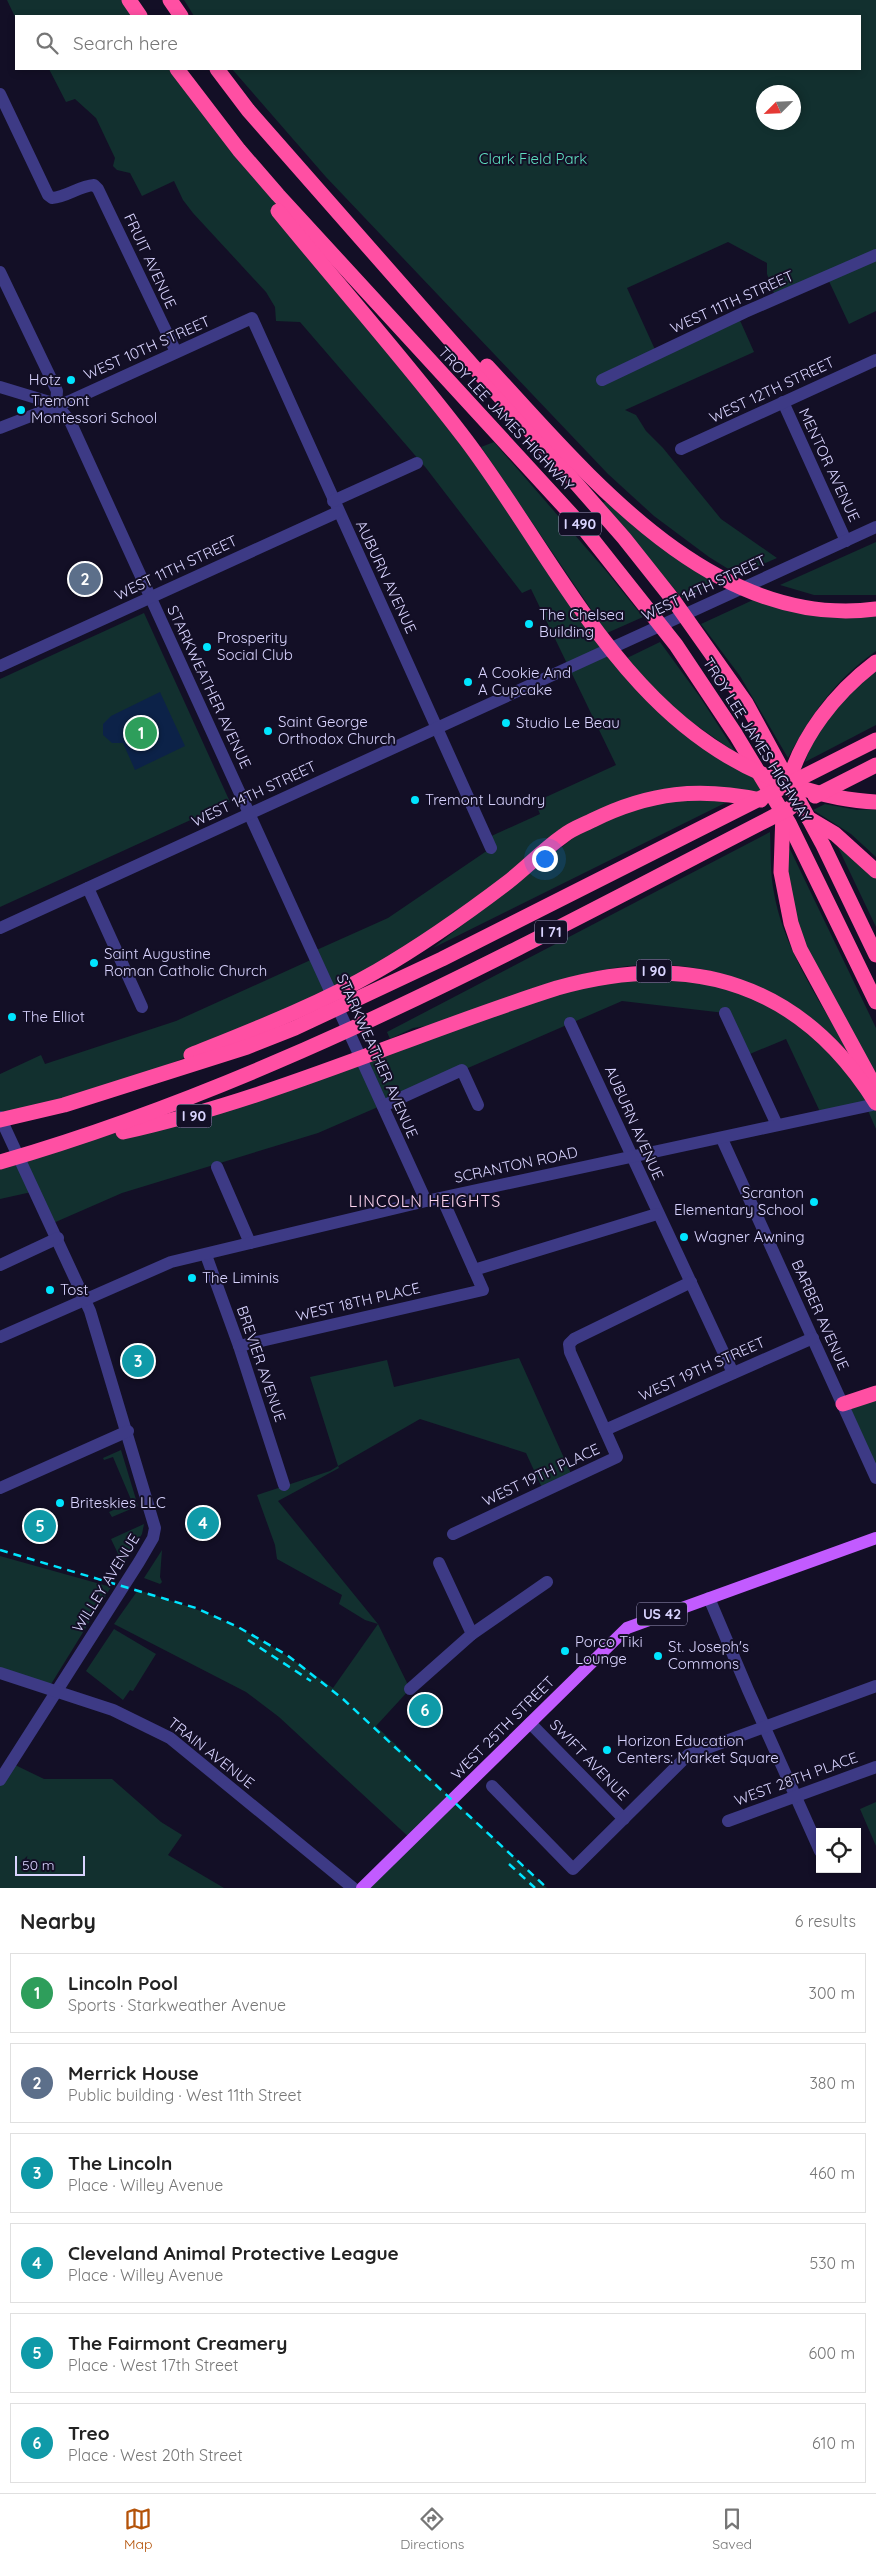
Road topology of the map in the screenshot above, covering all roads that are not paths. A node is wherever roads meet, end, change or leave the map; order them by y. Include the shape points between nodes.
1 (130, 0) edge
2 (170, 0) edge
3 (139, 15) edge
4 (180, 15) edge
5 (178, 70) edge
6 (218, 70) edge
7 (0, 94) edge
8 (203, 103) junction
9 (248, 110) junction
10 (876, 255) edge
11 (0, 272) edge
12 (252, 318) joint
13 (176, 352) junction
14 (876, 360) edge
15 (602, 380) dead end
16 (0, 387) edge
17 (783, 402) junction
18 (56, 404) junction
19 (0, 428) edge
20 (681, 449) dead end
21 (417, 463) dead end
22 (336, 506) junction
23 (876, 527) edge
24 (846, 541) junction
25 (149, 598) junction
26 (876, 608) edge
27 (876, 662) edge
28 (0, 666) edge
29 (436, 727) junction
30 (870, 743) edge
31 (876, 765) edge
32 (869, 801) edge
33 (250, 814) junction
34 (491, 848) dead end
35 (876, 871) edge
36 (88, 888) junction
37 (0, 928) edge
38 (876, 955) edge
39 (876, 1002) edge
40 (142, 1007) dead end
41 (725, 1013) dead end
42 (292, 1021) junction
43 (570, 1023) dead end
44 (876, 1089) edge
45 (876, 1104) edge
46 (478, 1105) dead end
47 (383, 1106) junction
48 (0, 1119) edge
49 (777, 1125) junction
50 (722, 1139) junction
51 (56, 1146) junction
52 (632, 1158) junction
53 (0, 1162) edge
54 (217, 1167) dead end
55 (442, 1198) junction
56 (426, 1201) junction
57 (658, 1214) junction
58 (58, 1238) junction
59 (250, 1243) junction
60 (206, 1255) junction
61 (0, 1265) edge
62 (474, 1270) junction
63 (691, 1282) junction
64 (86, 1299) junction
65 (0, 1337) edge
66 (813, 1338) junction
67 (239, 1346) junction
68 (733, 1373) junction
69 (876, 1393) edge
70 (843, 1404) junction
71 (605, 1430) junction
72 (128, 1431) junction
73 (876, 1478) edge
74 (284, 1485) dead end
75 (0, 1488) edge
76 (453, 1534) dead end
77 (876, 1538) edge
78 (439, 1563) dead end
79 (547, 1582) dead end
80 (710, 1598) junction
81 (472, 1634) junction
82 (0, 1672) edge
83 (876, 1686) edge
84 (410, 1689) dead end
85 (56, 1692) junction
86 (530, 1723) junction
87 (765, 1728) junction
88 (876, 1767) edge
89 (0, 1780) edge
90 (492, 1786) dead end
91 (796, 1796) junction
92 (624, 1819) junction
93 (728, 1821) dead end
94 (816, 1842) edge
95 (352, 1888) edge
96 (362, 1888) edge

1 - 3 highway
2 - 4 highway
5 - 8 highway, TROY LEE JAMES HIGHWAY / I 490
6 - 9 highway, TROY LEE JAMES HIGHWAY / I 490
7 - 13 street, FRUIT AVENUE via 48,195 52,198 94,185 98,188
8 - 32 highway via 230,151 465,439 628,672 654,700 730,759 764,777 806,790
8 - 39 highway, TROY LEE JAMES HIGHWAY / I 490 via 278,195 581,525 653,614 705,686 789,823
9 - 26 highway via 362,227 592,480 667,543 724,579 780,602 830,611
9 - 38 highway, TROY LEE JAMES HIGHWAY / I 490 via 624,538 674,601 746,703 775,753
10 - 15 street, WEST 11TH STREET via 745,312
11 - 18 street, STARKWEATHER AVENUE via 57,391
12 - 13 street, WEST 10TH STREET
12 - 22 street, AUBURN AVENUE
13 - 18 street, WEST 10TH STREET via 72,400
14 - 17 street, WEST 12TH STREET
16 - 18 street
17 - 20 street, WEST 12TH STREET
17 - 24 street, MENTOR AVENUE
18 - 19 street, WEST 10TH STREET
18 - 25 street, STARKWEATHER AVENUE via 70,421
21 - 22 street, WEST 11TH STREET
22 - 25 street, WEST 11TH STREET
22 - 29 street, AUBURN AVENUE
23 - 24 street, WEST 14TH STREET
24 - 29 street, WEST 14TH STREET
25 - 28 street, WEST 11TH STREET
25 - 33 street, STARKWEATHER AVENUE
27 - 44 highway via 836,699 806,741 784,800 780,851 785,900 800,949
29 - 33 street, WEST 14TH STREET
29 - 34 street, AUBURN AVENUE
30 - 42 highway, I 71 via 380,989
31 - 51 highway, I 71 via 391,1012 306,1051 166,1108
33 - 36 street, WEST 14TH STREET
33 - 47 street, STARKWEATHER AVENUE
35 - 42 highway via 835,834 800,814 761,800 701,792 678,793 630,804 564,834 464,913
36 - 37 street, WEST 14TH STREET
36 - 40 street
41 - 49 street
42 - 48 highway, I 71 via 247,1047 64,1104
43 - 52 street, AUBURN AVENUE
45 - 49 street, SCRANTON ROAD
45 - 51 highway, I 90 via 833,1047 787,1009 735,984 684,974 632,973 574,983 249,1099 182,1119
46 - 47 street via 462,1070
47 - 56 street, STARKWEATHER AVENUE
48 - 58 street, WILLEY AVENUE
49 - 50 street, SCRANTON ROAD
50 - 52 street, SCRANTON ROAD
50 - 66 street, BARBER AVENUE
51 - 53 highway
52 - 55 street, SCRANTON ROAD
52 - 57 street, AUBURN AVENUE
54 - 59 street
55 - 56 street, SCRANTON ROAD
55 - 62 street
56 - 59 street, SCRANTON ROAD
57 - 62 street
57 - 63 street, AUBURN AVENUE
58 - 61 street
58 - 64 street, WILLEY AVENUE
59 - 60 street, SCRANTON ROAD
60 - 64 street, SCRANTON ROAD via 171,1262
60 - 67 street, BREVIER AVENUE
62 - 67 street, WEST 18TH PLACE via 483,1290
63 - 68 street, AUBURN AVENUE
63 - 71 street via 569,1344
64 - 65 street, SCRANTON ROAD
64 - 72 street, WILLEY AVENUE
66 - 68 street, WEST 19TH STREET
66 - 70 street, BARBER AVENUE
67 - 74 street, BREVIER AVENUE
68 - 71 street, WEST 19TH STREET
69 - 70 highway
70 - 73 street, BARBER AVENUE
71 - 76 street, WEST 19TH PLACE via 617,1457
72 - 75 street
72 - 85 street, WILLEY AVENUE via 155,1533 140,1562
77 - 80 main road, WEST 25TH STREET / US 42
78 - 81 street
79 - 81 street
80 - 86 main road, WEST 25TH STREET / US 42 via 628,1628
80 - 87 street
81 - 84 street
82 - 85 street, TRAIN AVENUE
83 - 87 street
85 - 89 street, WILLEY AVENUE
85 - 95 street, TRAIN AVENUE via 113,1710 170,1738
86 - 92 street, SWIFT AVENUE
86 - 96 main road, WEST 25TH STREET / US 42
87 - 91 street
87 - 92 street via 688,1755
88 - 91 street, WEST 28TH PLACE
90 - 92 street via 573,1869
91 - 93 street, WEST 28TH PLACE
91 - 94 street

